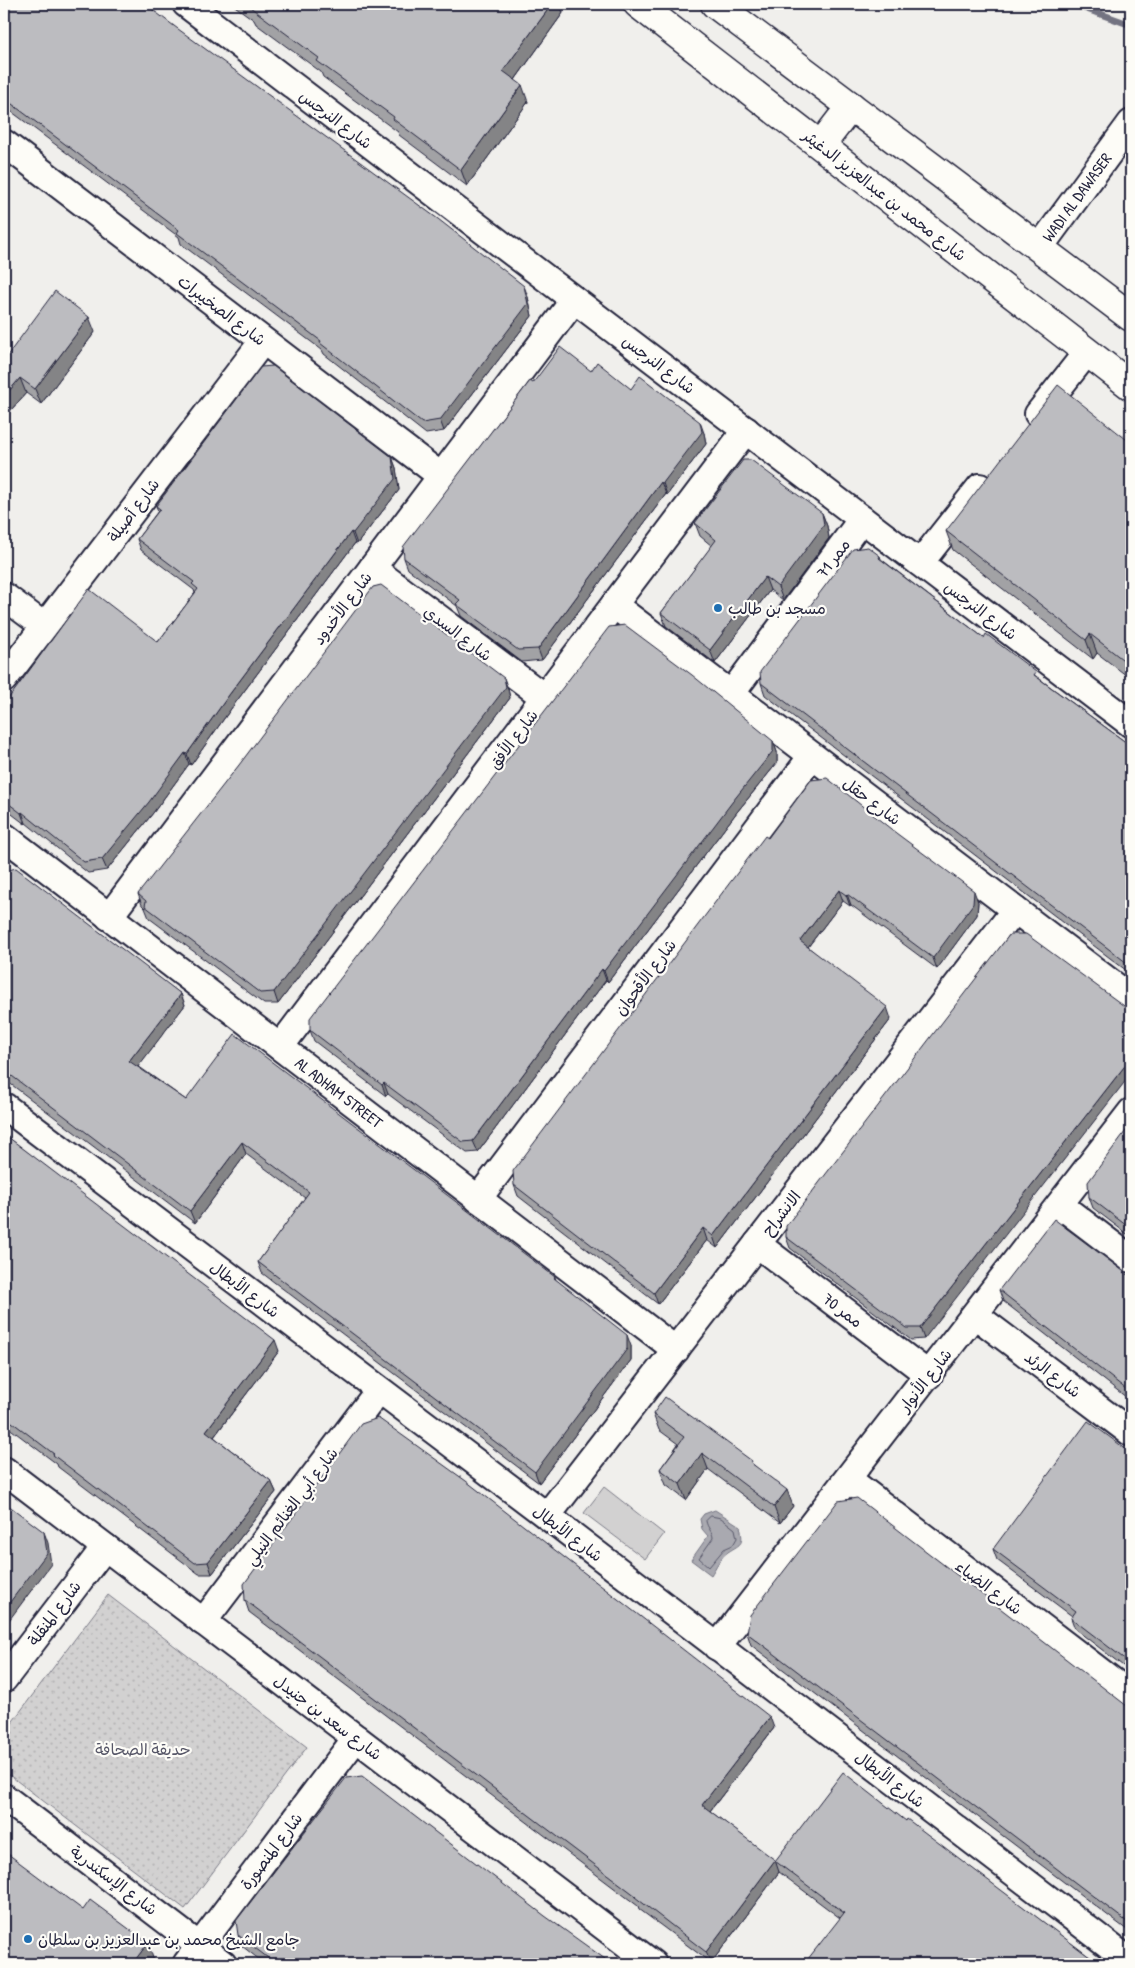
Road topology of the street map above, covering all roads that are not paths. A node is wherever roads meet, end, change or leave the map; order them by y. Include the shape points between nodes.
1 (186, 4) edge
2 (638, 4) edge
3 (715, 4) edge
4 (851, 106) junction
5 (1131, 123) edge
6 (4, 143) edge
7 (821, 145) junction
8 (1040, 247) junction
9 (574, 300) junction
10 (1131, 317) edge
11 (263, 341) junction
12 (1087, 352) junction
13 (1131, 386) edge
14 (746, 430) junction
15 (1025, 430) edge
16 (994, 470) edge
17 (441, 476) junction
18 (862, 519) junction
19 (920, 563) junction
20 (372, 568) junction
21 (4, 596) edge
22 (614, 604) junction
23 (44, 626) junction
24 (4, 679) edge
25 (731, 694) junction
26 (544, 697) junction
27 (1131, 724) edge
28 (812, 756) junction
29 (7, 845) edge
30 (1015, 910) junction
31 (109, 917) junction
32 (1131, 998) edge
33 (280, 1047) junction
34 (4, 1106) edge
35 (1131, 1112) edge
36 (478, 1198) junction
37 (1060, 1205) junction
38 (757, 1244) junction
39 (1131, 1259) edge
40 (975, 1315) junction
41 (676, 1350) junction
42 (929, 1375) junction
43 (379, 1390) junction
44 (1131, 1433) edge
45 (4, 1470) edge
46 (848, 1479) junction
47 (547, 1516) junction
48 (105, 1547) junction
49 (203, 1622) junction
50 (717, 1648) junction
51 (4, 1679) edge
52 (1131, 1696) edge
53 (356, 1738) junction
54 (4, 1797) edge
55 (193, 1955) edge
56 (1131, 1962) edge
57 (223, 1964) edge
58 (653, 1964) edge

1 - 9 street, شارع النرجس
2 - 7 street, شارع محمد بن عبدالعزيز الدغيثر
3 - 4 street
4 - 7 street
4 - 8 street
5 - 8 street, WADI AL DAWASER
6 - 11 street, شارع الصخيبرات
7 - 12 street, شارع محمد بن عبدالعزيز الدغيثر
8 - 10 street
9 - 14 street, شارع النرجس
9 - 17 street, شارع الأخدود
11 - 17 street, شارع الصخيبرات
11 - 23 street, شارع أصيلة
12 - 13 street, شارع محمد بن عبدالعزيز الدغيثر
12 - 15 street
14 - 18 street, شارع النرجس
14 - 22 street, شارع الأفق
16 - 19 street
17 - 20 street, شارع الأخدود
18 - 19 street, شارع النرجس
18 - 25 street, ممر 71
19 - 27 street, شارع النرجس
20 - 26 street, شارع السدي
20 - 31 street, شارع الأخدود
21 - 23 street
22 - 25 street, شارع حقل
22 - 26 street, شارع الأفق
23 - 24 street, شارع أصيلة
25 - 28 street, شارع حقل
26 - 33 street, شارع الأفق
28 - 30 street, شارع حقل
28 - 36 street, شارع الأقحوان
29 - 31 street, AL ADHAM STREET
30 - 32 street, شارع حقل
30 - 38 street, الانشراح
31 - 33 street, AL ADHAM STREET
33 - 36 street, AL ADHAM STREET
34 - 43 street, شارع الأبطال
35 - 37 street, شارع الأنوار
36 - 41 street, AL ADHAM STREET
37 - 39 street
37 - 40 street, شارع الأنوار
38 - 41 street, الانشراح
38 - 42 street, ممر 70
40 - 42 street, شارع الأنوار
40 - 44 street, شارع الرئد
41 - 47 street, الانشراح
42 - 46 street, شارع الأنوار
43 - 47 street, شارع الأبطال
43 - 49 street, شارع أبي الغنائم النيلي
45 - 48 street, شارع سعد بن جنيدل
46 - 50 street, شارع الأنوار
46 - 52 street, شارع الضياء
47 - 50 street, شارع الأبطال
48 - 49 street, شارع سعد بن جنيدل
48 - 51 street, شارع المنقلة
49 - 53 street, شارع سعد بن جنيدل
50 - 56 street, شارع الأبطال
53 - 55 street, شارع المنصورة
53 - 58 street, شارع سعد بن جنيدل
54 - 55 street, شارع الإسكندرية
55 - 57 street, شارع الإسكندرية

